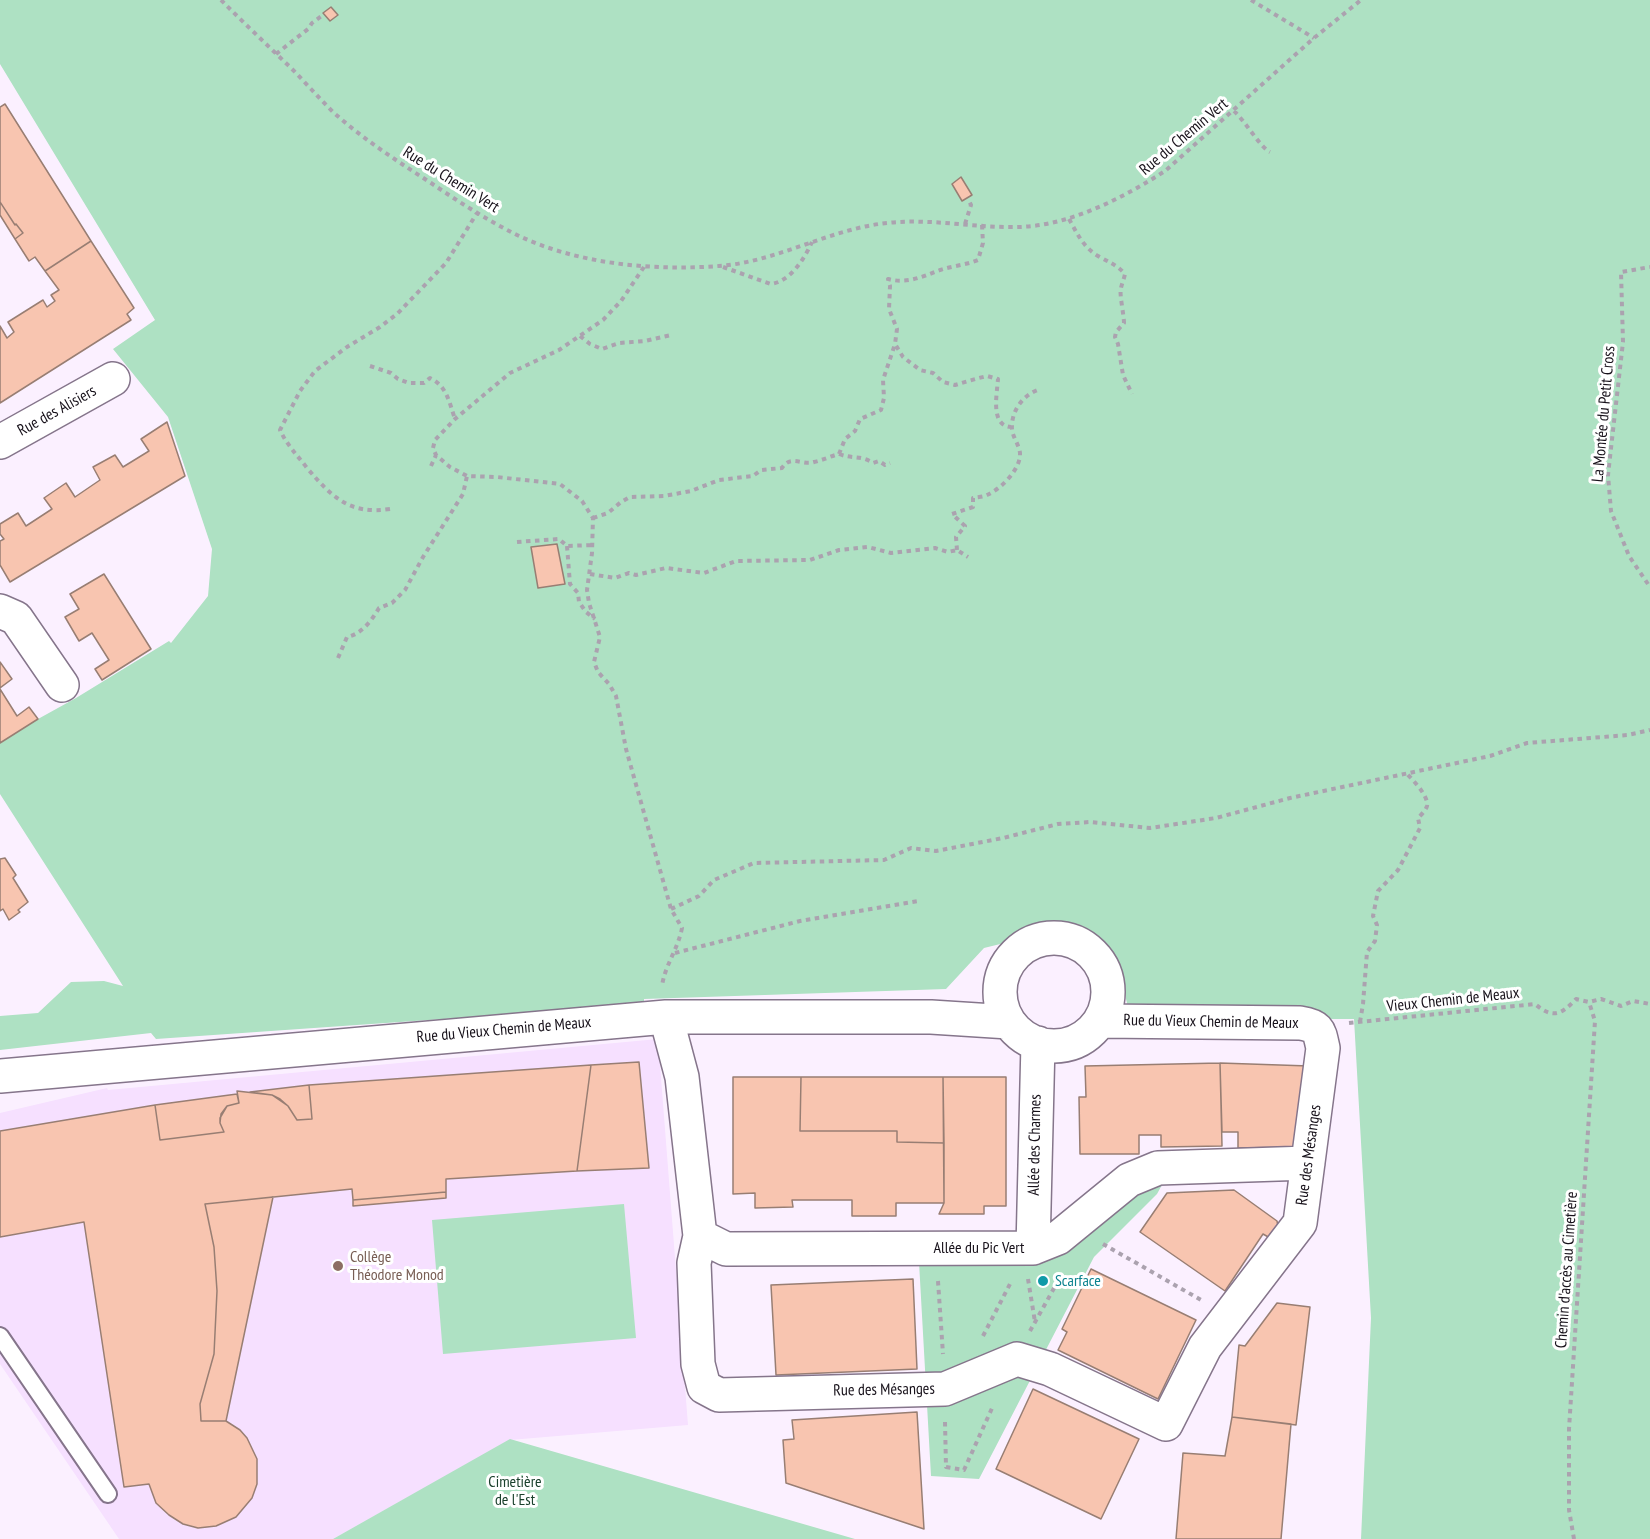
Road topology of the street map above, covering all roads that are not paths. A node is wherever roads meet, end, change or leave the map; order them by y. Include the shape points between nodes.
1 (113, 379) dead end
2 (0, 442) edge
3 (0, 611) edge
4 (62, 685) dead end
5 (666, 1017) junction
6 (1100, 1021) junction
7 (1009, 1022) junction
8 (1319, 1031) joint
9 (1038, 1043) junction
10 (0, 1076) edge
11 (1308, 1163) junction
12 (699, 1236) junction
13 (1030, 1263) junction
14 (0, 1336) edge
15 (108, 1494) dead end

1 - 2 street, Rue des Alisiers
3 - 4 street via 16,618
5 - 7 street, Rue du Vieux Chemin de Meaux via 931,1017
5 - 10 street, Rue du Vieux Chemin de Meaux
5 - 12 street, Rue des Mésanges via 682,1077
6 - 7 street via 1107,1004 1108,986 1103,970 1094,954 1062,938 1028,945 1009,963 1000,988
6 - 8 street, Rue du Vieux Chemin de Meaux via 1300,1023
6 - 9 street via 1089,1034 1073,1042 1056,1046
7 - 9 street
8 - 11 street, Rue des Mésanges via 1323,1058
9 - 13 street, Allée des Charmes
11 - 12 street, Rue des Mésanges via 1300,1223 1205,1347 1166,1424 1050,1368 1017,1359 945,1389 719,1395 704,1387 698,1364 694,1263
11 - 13 street, Allée du Pic Vert via 1158,1168 1128,1180
12 - 13 street, Allée du Pic Vert via 726,1249
14 - 15 lane

